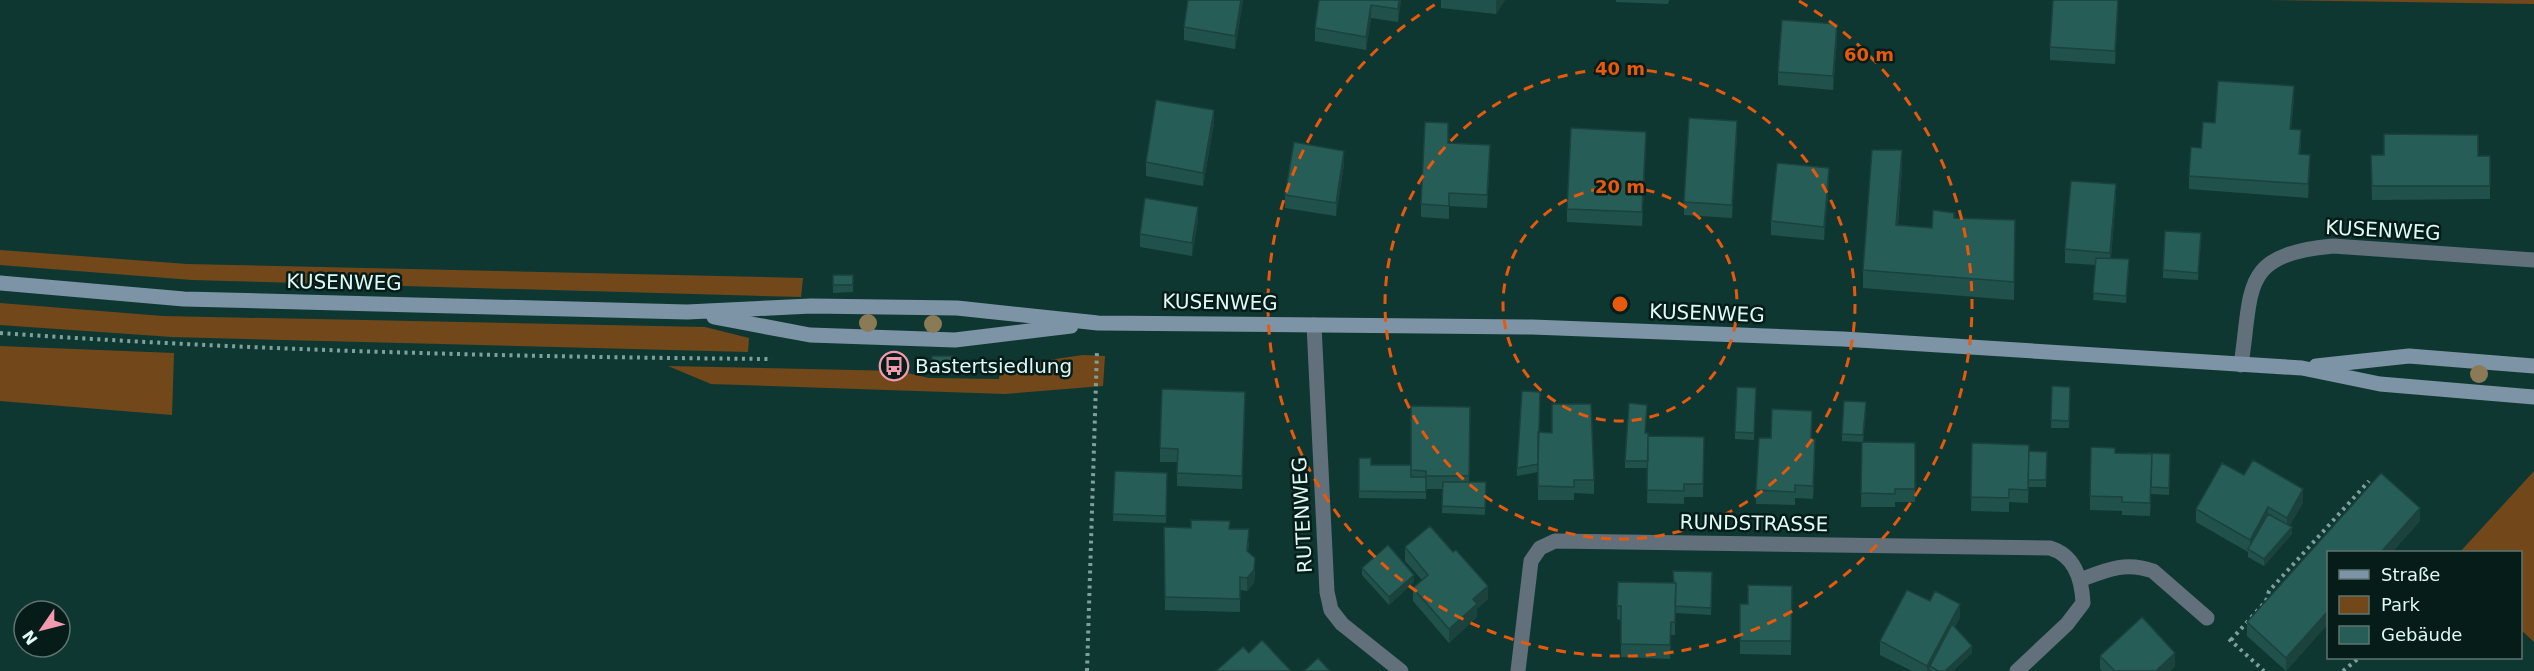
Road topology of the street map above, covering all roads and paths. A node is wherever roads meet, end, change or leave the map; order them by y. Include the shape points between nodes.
1 (2534, 260) edge
2 (0, 283) edge
3 (687, 312) junction
4 (1098, 323) junction
5 (1314, 325) junction
6 (0, 333) edge
7 (1097, 348) junction
8 (1108, 348) dead end
9 (1086, 349) dead end
10 (781, 359) dead end
11 (2241, 365) junction
12 (2534, 366) edge
13 (2302, 368) junction
14 (2534, 397) edge
15 (2369, 481) dead end
16 (2080, 580) junction
17 (2207, 618) joint
18 (2231, 640) junction
19 (2358, 659) edge
20 (1087, 671) edge
21 (1401, 671) edge
22 (1518, 671) edge
23 (2017, 671) edge
24 (2264, 671) edge
25 (2343, 671) edge

1 - 11 street, KUSENWEG via 2333,246 2280,256 2264,266 2254,281
2 - 3 street, KUSENWEG via 184,299
3 - 4 street, KUSENWEG via 811,306 957,308
3 - 4 street, KUSENWEG via 810,335 955,340
4 - 5 street, KUSENWEG
4 - 7 path
5 - 11 street, KUSENWEG via 1532,327 1831,339
5 - 21 street, RUTENWEG via 1331,610 1342,624
6 - 10 path via 175,345
7 - 8 path
7 - 9 path
7 - 20 path
11 - 13 street, KUSENWEG
12 - 13 street, KUSENWEG via 2409,356
13 - 14 street, KUSENWEG via 2380,384
15 - 18 path via 2269,591 2266,601
16 - 17 street via 2119,566 2142,567 2152,571
16 - 22 street, RUNDSTRASSE via 2068,559 2050,548 1556,541 1540,548 1531,561
16 - 23 street via 2083,603 2077,614
17 - 18 path
18 - 24 path
19 - 25 path

